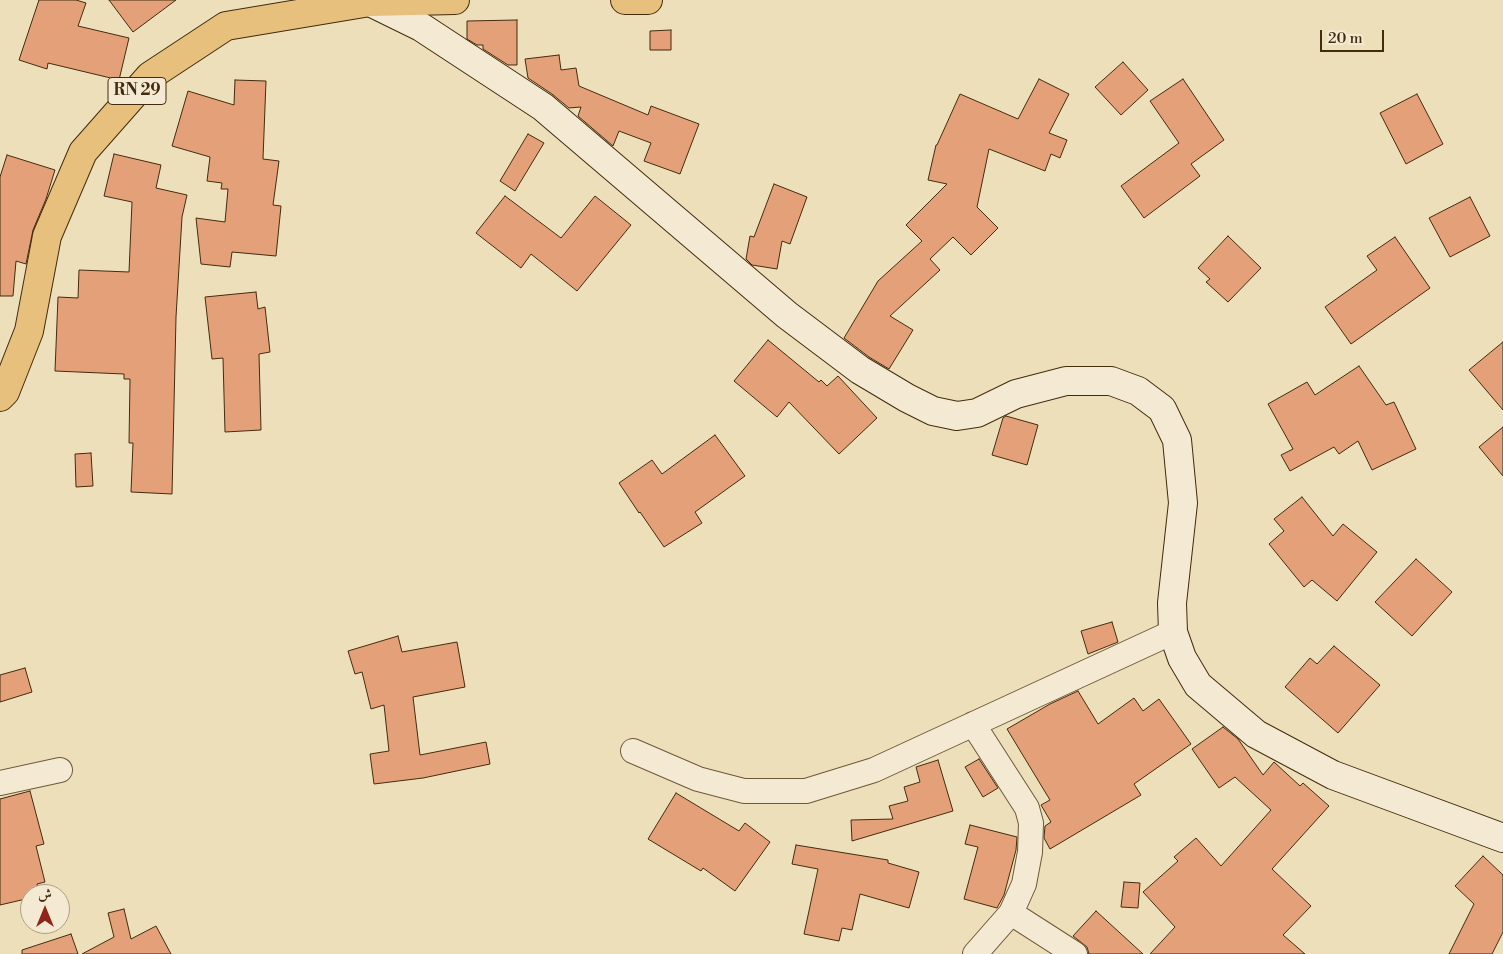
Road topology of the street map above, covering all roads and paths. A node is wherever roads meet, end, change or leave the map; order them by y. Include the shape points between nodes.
1 (455, 0) edge
2 (625, 0) edge
3 (648, 0) edge
4 (370, 2) junction
5 (0, 397) edge
6 (1173, 632) junction
7 (973, 724) junction
8 (634, 751) dead end
9 (60, 770) dead end
10 (0, 783) edge
11 (1503, 838) edge
12 (1011, 913) junction
13 (975, 954) edge
14 (1075, 954) edge

1 - 4 main road, RN 29 / RN 29
2 - 3 main road
4 - 5 main road, RN 29 / RN 29 via 226,26 150,76 82,152 47,236 29,331 5,392
4 - 6 main road via 421,27 543,107 787,315 860,370 907,398 957,416 978,413 1016,394 1066,381 1111,381 1138,391 1162,409 1177,440 1184,502 1172,603
6 - 7 street
6 - 11 main road via 1182,658 1198,685 1256,734 1333,775
7 - 8 street via 874,770 806,791 744,791 698,779
7 - 12 street via 1027,808 1031,824 1024,884
9 - 10 street
12 - 13 street
12 - 14 street

